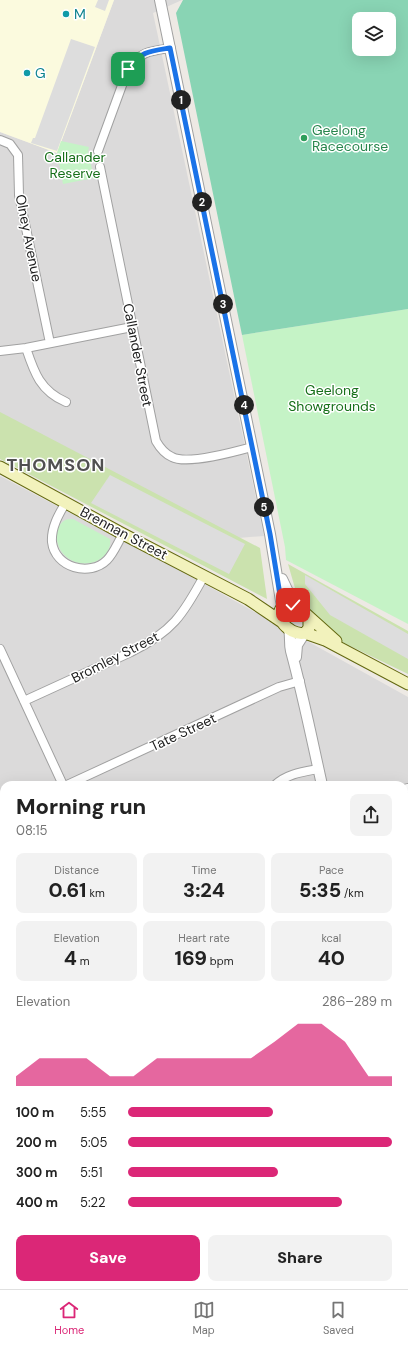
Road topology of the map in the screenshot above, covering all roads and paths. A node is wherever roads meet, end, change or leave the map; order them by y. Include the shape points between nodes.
1 (160, 0) edge
2 (170, 48) junction
3 (0, 140) edge
4 (98, 151) dead end
5 (100, 167) dead end
6 (132, 327) junction
7 (50, 343) junction
8 (26, 348) junction
9 (0, 351) edge
10 (66, 402) dead end
11 (252, 447) junction
12 (0, 467) edge
13 (66, 502) junction
14 (123, 534) junction
15 (276, 567) junction
16 (204, 576) junction
17 (248, 599) junction
18 (282, 607) junction
19 (303, 611) junction
20 (285, 626) junction
21 (304, 634) junction
22 (0, 649) edge
23 (358, 657) junction
24 (296, 666) junction
25 (300, 682) junction
26 (408, 684) edge
27 (24, 701) junction
28 (318, 769) junction
29 (61, 781) edge
30 (76, 781) edge
31 (280, 781) edge
32 (321, 781) edge

1 - 2 street
2 - 4 street via 144,53 128,69
2 - 11 street
3 - 7 street, Olney Avenue via 10,144 18,155 19,195
5 - 6 street, Callander Street
6 - 7 street
6 - 11 street, Callander Street via 156,441 163,451 172,458 186,461
7 - 8 street
8 - 9 street
8 - 10 street via 39,381 53,395
11 - 15 street
12 - 13 main road, Brennan Street
13 - 14 main road, Brennan Street
13 - 14 street via 55,523 52,543 61,559 72,567 87,569 101,565 111,555
14 - 16 main road, Brennan Street
15 - 18 street
15 - 19 street via 291,598
16 - 17 main road, Brennan Street
16 - 27 street, Bromley Street via 191,602 161,635 131,652
17 - 18 main road, Brennan Street
17 - 20 main road, Brennan Street
18 - 19 main road via 290,605
18 - 20 main road via 280,615
19 - 21 main road via 310,622
19 - 23 main road via 334,640
20 - 21 main road via 296,633
20 - 24 street via 291,636 290,648
21 - 23 main road via 325,640
21 - 24 street via 297,645
22 - 27 street
23 - 26 main road
24 - 25 street
25 - 28 street
25 - 30 street, Tate Street via 279,687
27 - 29 street
28 - 31 street via 293,774
28 - 32 street

